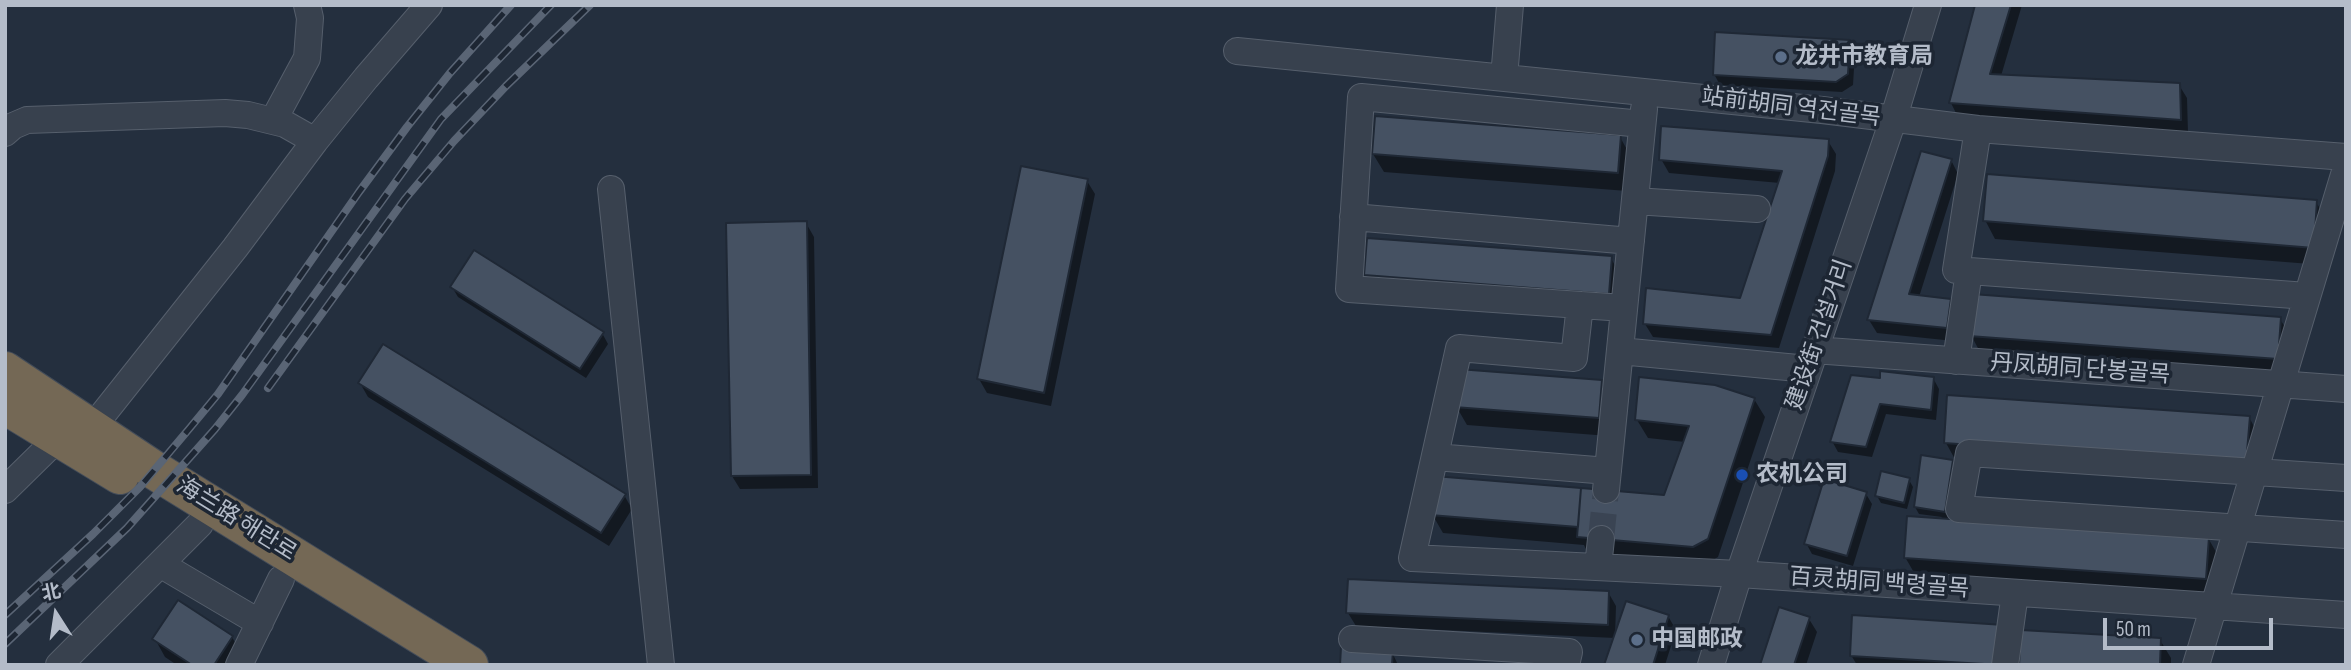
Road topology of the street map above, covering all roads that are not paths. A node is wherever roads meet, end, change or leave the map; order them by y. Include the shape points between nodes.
1 (307, 5) edge
2 (429, 5) edge
3 (1510, 5) edge
4 (1928, 5) edge
5 (1237, 51) dead end
6 (1504, 78) junction
7 (1646, 92) junction
8 (1893, 120) junction
9 (273, 121) junction
10 (1642, 124) junction
11 (16, 127) edge
12 (1978, 129) junction
13 (315, 141) junction
14 (2346, 157) edge
15 (2346, 167) edge
16 (611, 189) dead end
17 (1635, 201) junction
18 (1757, 209) dead end
19 (1353, 217) junction
20 (1631, 241) junction
21 (1969, 271) junction
22 (2307, 296) junction
23 (1580, 305) junction
24 (1624, 308) junction
25 (1619, 351) junction
26 (1811, 360) junction
27 (1956, 361) junction
28 (5, 371) edge
29 (2280, 385) junction
30 (2346, 388) edge
31 (5, 405) edge
32 (75, 433) junction
33 (1435, 457) junction
34 (2254, 472) junction
35 (2346, 478) edge
36 (5, 490) edge
37 (200, 524) junction
38 (2237, 527) junction
39 (2346, 535) edge
40 (1601, 539) tunnel mouth
41 (160, 564) junction
42 (1598, 568) junction
43 (1739, 574) junction
44 (281, 579) junction
45 (2015, 593) junction
46 (2213, 607) junction
47 (2346, 615) edge
48 (260, 623) junction
49 (1352, 639) dead end
50 (1407, 654) edge
51 (59, 665) edge
52 (239, 665) edge
53 (421, 665) edge
54 (470, 665) edge
55 (661, 665) edge
56 (1566, 665) edge
57 (1711, 665) edge
58 (2005, 665) edge
59 (2196, 665) edge

1 - 9 street via 307,58
2 - 13 street
3 - 6 street
4 - 8 street, 建设街 건설거리
5 - 6 street, 站前胡同 역전골목
6 - 7 street, 站前胡同 역전골목
7 - 8 street, 站前胡同 역전골목
7 - 10 street
8 - 12 street, 站前胡同 역전골목
8 - 26 street, 建设街 건설거리
9 - 11 street via 225,113
9 - 13 street
10 - 17 street
10 - 19 street via 1361,97
12 - 14 street, 站前胡同 역전골목
12 - 21 street via 1956,270
13 - 32 street via 235,248
15 - 22 street
16 - 55 street
17 - 18 street
17 - 20 street
19 - 20 street
19 - 23 street via 1349,289
20 - 24 street
21 - 22 street
21 - 27 street
22 - 29 street
23 - 24 street
23 - 33 street via 1574,358 1460,348
24 - 25 street
25 - 26 street, 丹凤胡同 단봉골목
25 - 33 street via 1607,480
26 - 27 street, 丹凤胡同 단봉골목
26 - 43 street, 建设街 건설거리
27 - 29 street, 丹凤胡同 단봉골목
28 - 32 highway, 海兰路 해란로
29 - 30 street, 丹凤胡同 단봉골목
29 - 34 street
31 - 32 highway, 海兰路 해란로
32 - 36 street
32 - 37 highway, 海兰路 해란로 via 153,499
32 - 54 highway, 海兰路 해란로 via 162,475
33 - 42 street, 百灵胡同 백령골목 via 1412,558
34 - 35 street
34 - 38 street
34 - 38 street via 1969,453 1959,509
37 - 41 street
37 - 44 highway, 海兰路 해란로
38 - 39 street
38 - 46 street
40 - 42 street
41 - 48 street
41 - 51 street
42 - 43 street, 百灵胡同 백령골목
43 - 45 street, 百灵胡同 백령골목
43 - 57 street, 建设街 건설거리
44 - 48 street
44 - 53 highway, 海兰路 해란로
45 - 46 street, 百灵胡同 백령골목
45 - 58 street
46 - 47 street, 百灵胡同 백령골목
46 - 59 street
48 - 52 street
49 - 50 street
50 - 56 street via 1569,652

